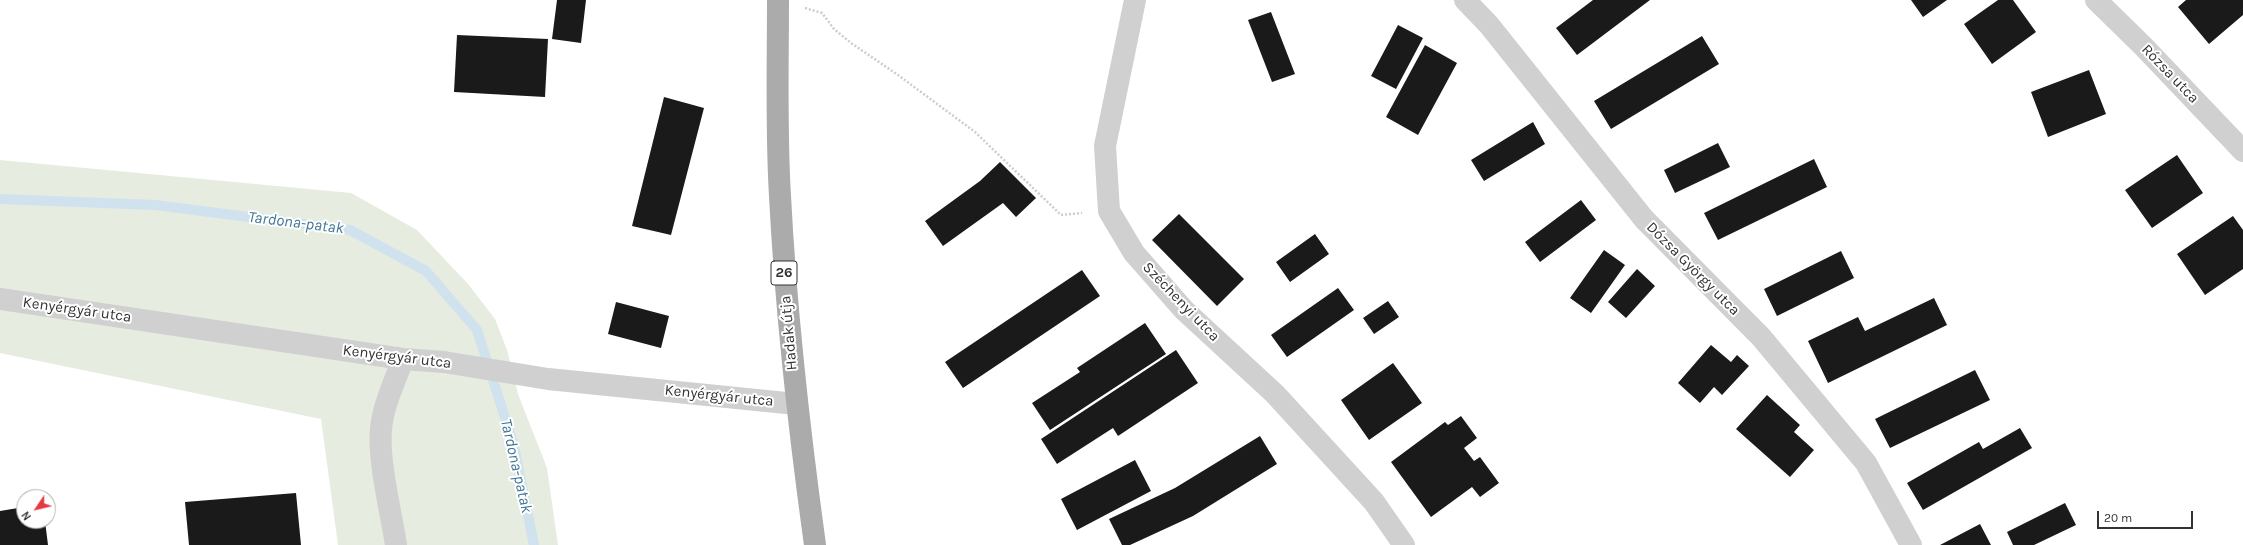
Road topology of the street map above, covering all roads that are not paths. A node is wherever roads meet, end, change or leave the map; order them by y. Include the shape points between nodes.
1 (778, 0) edge
2 (1135, 0) edge
3 (1465, 0) edge
4 (2096, 0) edge
5 (2243, 151) edge
6 (0, 299) edge
7 (403, 359) junction
8 (796, 404) junction
9 (396, 545) edge
10 (815, 545) edge
11 (1404, 545) edge
12 (1911, 545) edge

1 - 8 main road, Hadak útja / 26 via 780,195
2 - 11 street, Széchenyi utca via 1105,146 1109,211 1134,253 1184,310 1275,394 1374,502
3 - 12 street, Dózsa György utca via 1489,25 1644,219 1761,337 1866,463
4 - 5 street, Rózsa utca
6 - 7 street, Kenyérgyár utca
7 - 8 street, Kenyérgyár utca via 444,362 548,379
7 - 9 street via 386,406 381,429 382,454
8 - 10 main road, Hadak útja / 26

